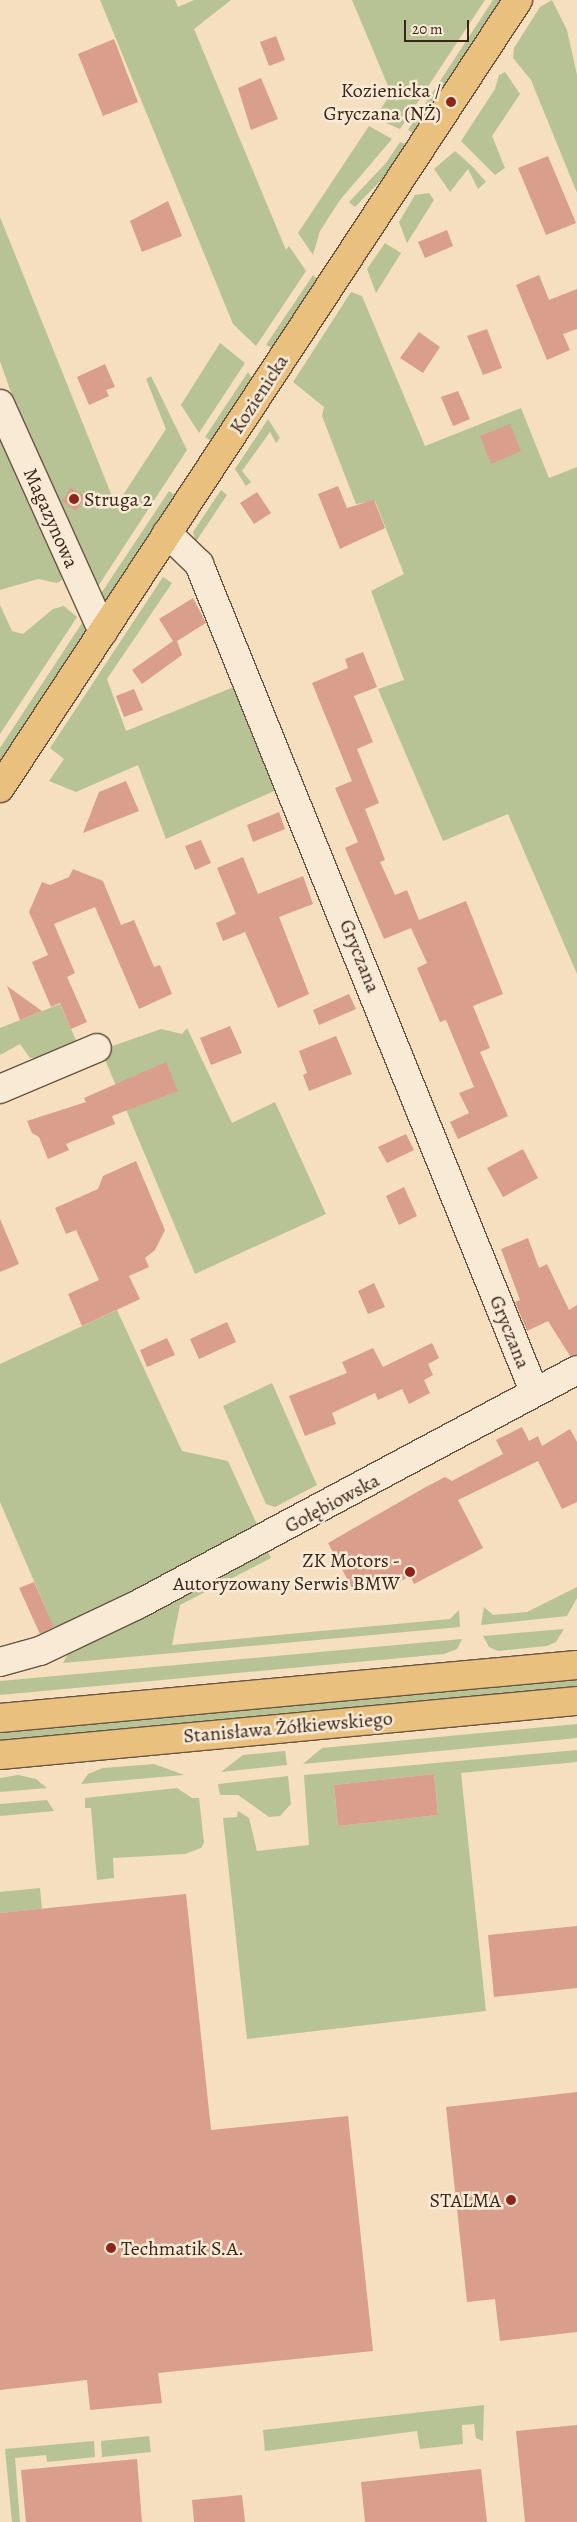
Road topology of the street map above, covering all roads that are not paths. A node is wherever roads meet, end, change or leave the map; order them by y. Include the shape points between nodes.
1 (518, 0) edge
2 (0, 404) edge
3 (167, 533) junction
4 (103, 632) junction
5 (0, 788) edge
6 (96, 1048) dead end
7 (0, 1089) edge
8 (577, 1370) edge
9 (534, 1391) junction
10 (0, 1662) edge
11 (577, 1665) edge
12 (577, 1701) edge
13 (0, 1718) edge
14 (0, 1754) edge

1 - 3 main road, Kozienicka
2 - 4 street, Magazynowa
3 - 4 main road, Kozienicka
3 - 9 street, Gryczana via 200,564
4 - 5 main road, Kozienicka
6 - 7 street
8 - 9 street, Gołębiowska
9 - 10 street, Gołębiowska via 137,1605 40,1651
11 - 13 main road, Stanisława Żółkiewskiego
12 - 14 main road, Stanisława Żółkiewskiego

